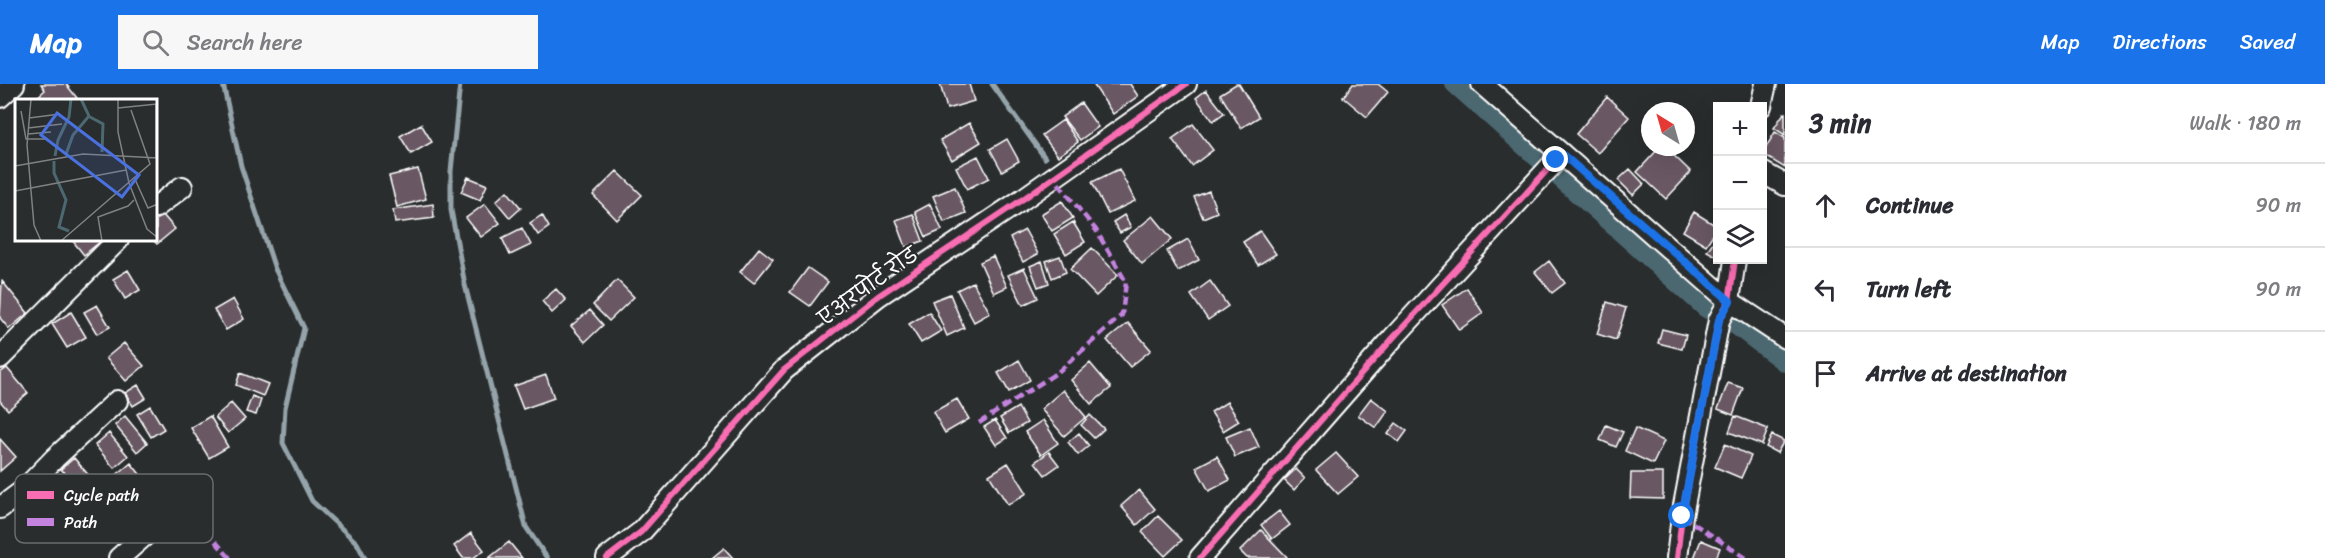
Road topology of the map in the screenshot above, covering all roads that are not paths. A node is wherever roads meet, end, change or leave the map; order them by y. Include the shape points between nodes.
1 (14, 84) edge
2 (1186, 84) edge
3 (1482, 84) edge
4 (1766, 84) edge
5 (0, 97) edge
6 (1762, 102) edge
7 (1554, 163) junction
8 (1767, 175) edge
9 (1785, 185) edge
10 (182, 187) dead end
11 (158, 205) edge
12 (116, 242) edge
13 (1734, 264) edge
14 (1725, 310) junction
15 (1785, 339) edge
16 (0, 358) edge
17 (117, 400) dead end
18 (40, 474) edge
19 (15, 497) edge
20 (0, 508) edge
21 (136, 543) edge
22 (119, 558) edge
23 (607, 558) edge
24 (1200, 558) edge
25 (1677, 558) edge

1 - 5 street
2 - 23 street, एअरपोर्ट रोड via 878,296 784,370 641,532
3 - 7 street
4 - 6 street
7 - 14 street
7 - 24 street via 1393,338
8 - 9 street
10 - 11 street
12 - 16 street
13 - 14 street
14 - 15 street
14 - 25 street via 1682,516
17 - 18 street
19 - 20 street
21 - 22 street

